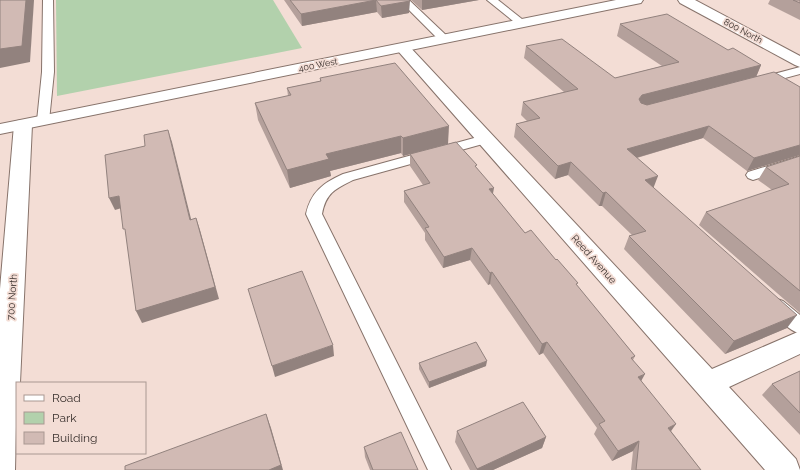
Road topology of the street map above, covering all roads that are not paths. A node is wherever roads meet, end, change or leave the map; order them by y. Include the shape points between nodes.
1 (48, 0) edge
2 (404, 0) edge
3 (492, 0) edge
4 (636, 0) edge
5 (685, 0) edge
6 (522, 23) junction
7 (444, 39) junction
8 (403, 48) junction
9 (800, 62) edge
10 (800, 70) edge
11 (748, 84) edge
12 (33, 123) junction
13 (0, 129) edge
14 (486, 139) junction
15 (800, 160) edge
16 (753, 175) dead end
17 (766, 295) edge
18 (800, 326) edge
19 (800, 342) edge
20 (707, 384) junction
21 (0, 470) edge
22 (440, 470) edge
23 (784, 470) edge

1 - 12 lane via 48,72
2 - 7 lane
3 - 6 lane
4 - 6 street, 400 West
5 - 9 street, 800 North
6 - 7 street, 400 West
7 - 8 street, 400 West
8 - 12 street, 400 West
8 - 14 street, Reed Avenue
10 - 11 lane
12 - 13 street, 400 West
12 - 21 street, 700 North
14 - 20 street, Reed Avenue
14 - 22 lane via 348,177 328,187 316,202 314,214
15 - 16 lane
17 - 18 lane
19 - 20 street
20 - 23 street, Reed Avenue

